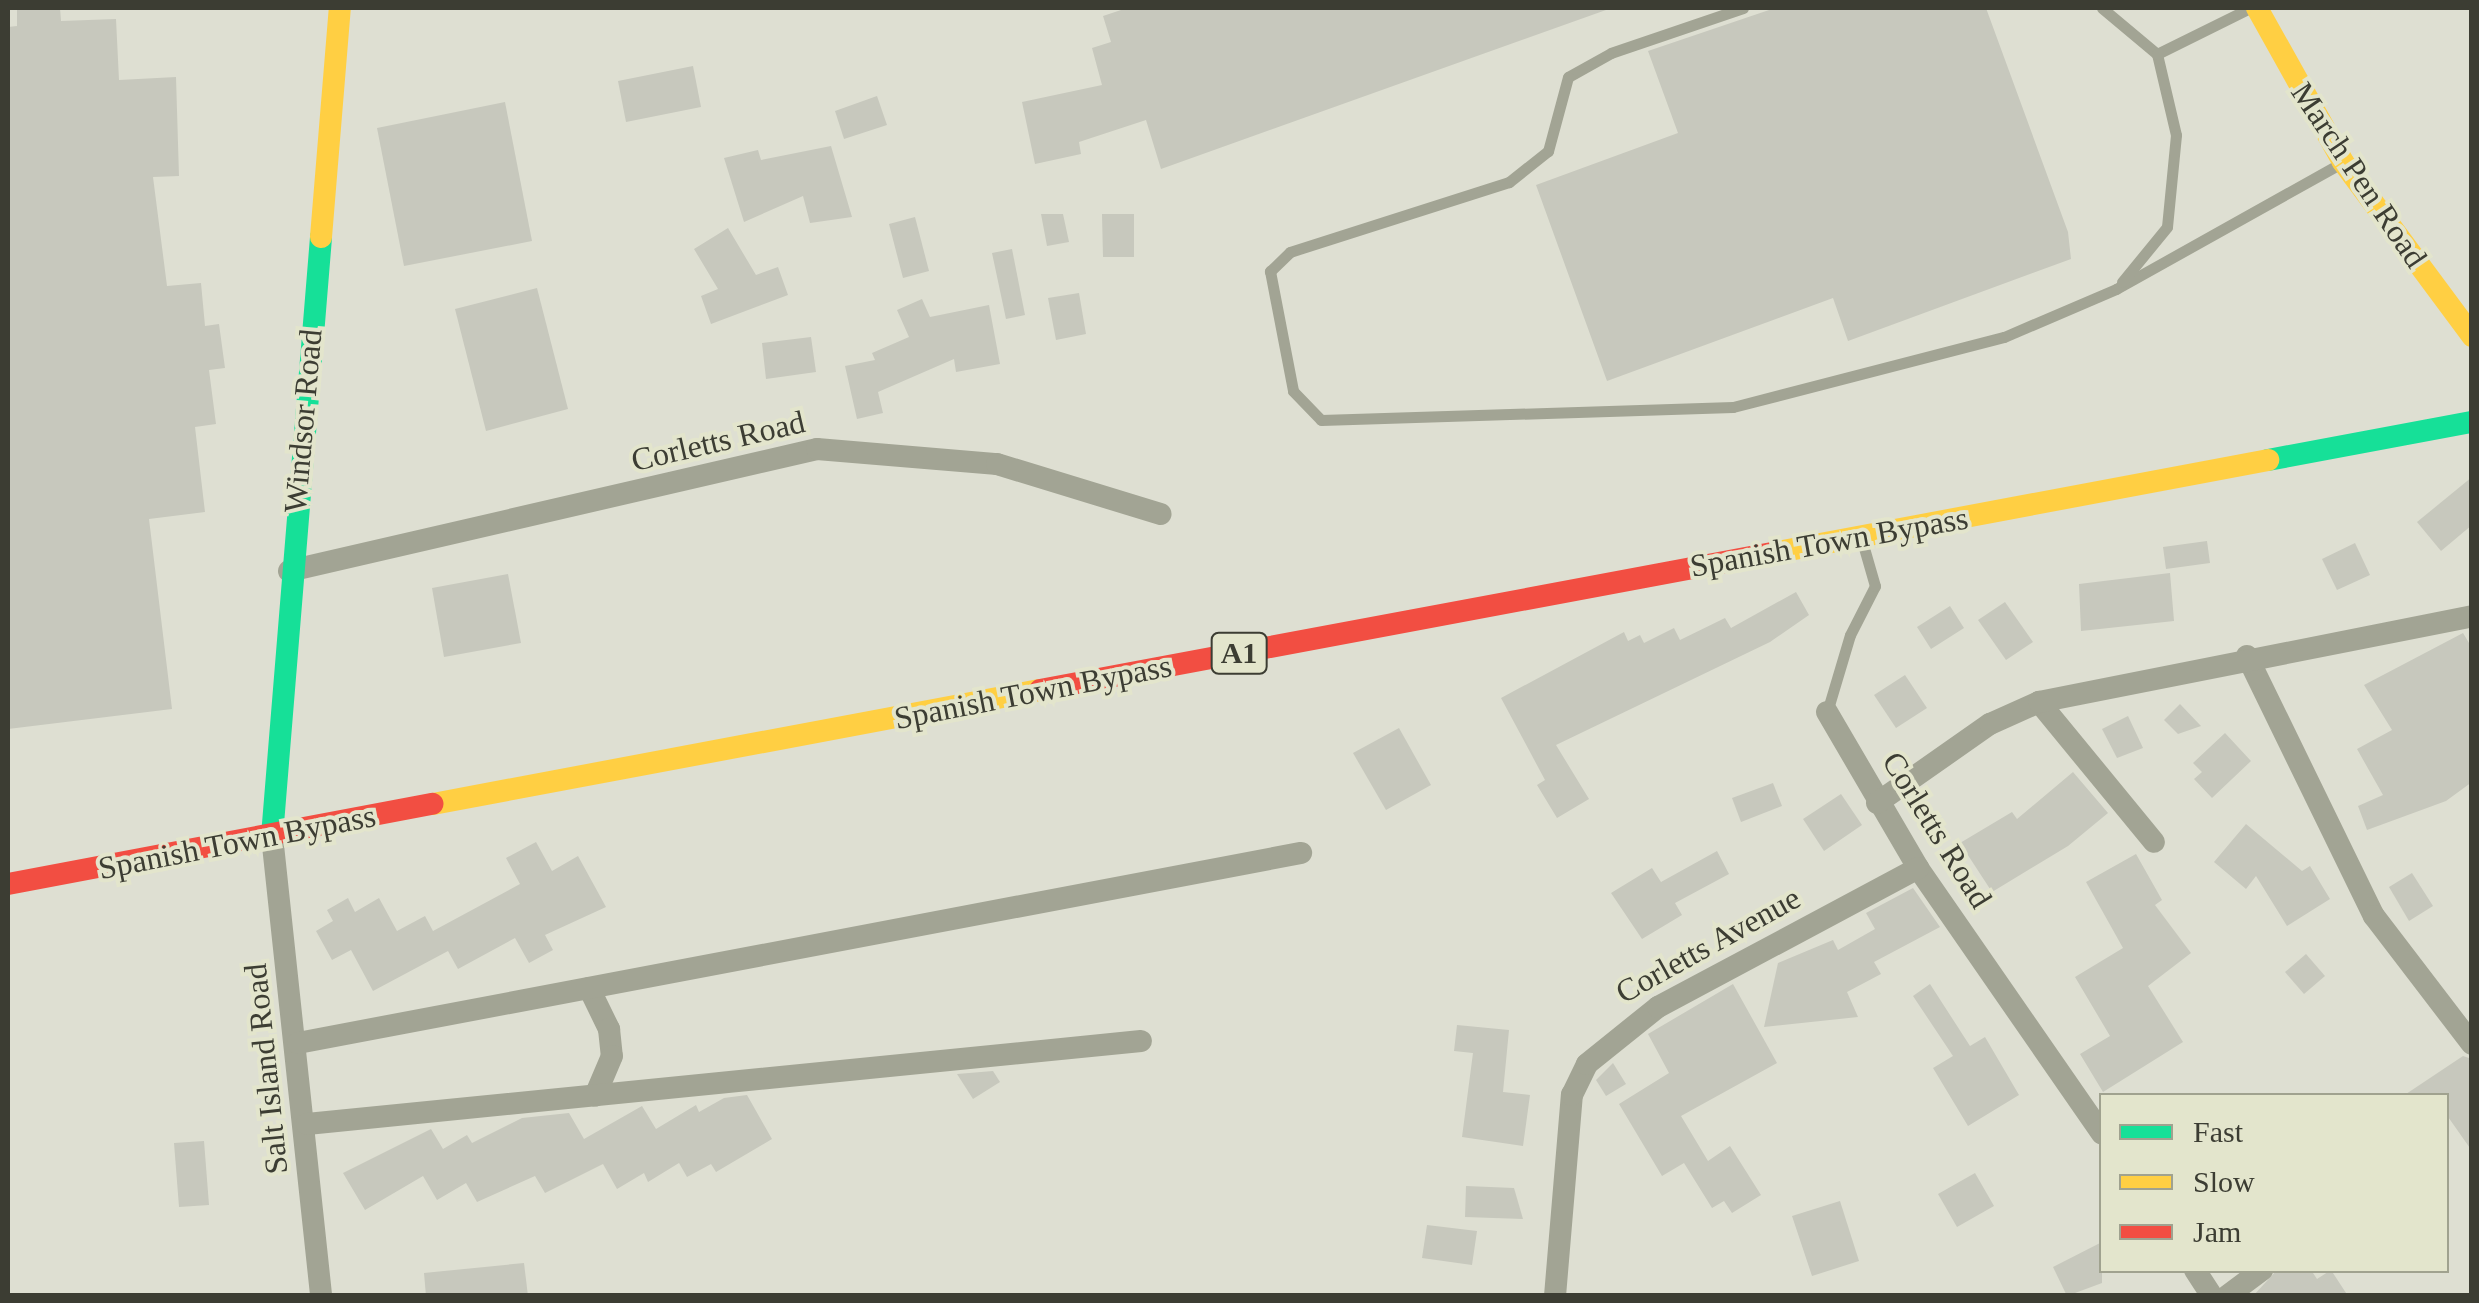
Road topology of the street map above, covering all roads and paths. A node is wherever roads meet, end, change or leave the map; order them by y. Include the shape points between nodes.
1 (340, 8) edge
2 (1742, 8) edge
3 (2102, 8) edge
4 (2254, 8) edge
5 (2157, 54) junction
6 (2343, 162) junction
7 (2116, 289) junction
8 (2472, 336) edge
9 (2472, 422) edge
10 (1161, 514) dead end
11 (1861, 537) junction
12 (289, 571) junction
13 (2472, 616) edge
14 (2248, 656) junction
15 (2039, 702) junction
16 (1827, 712) joint
17 (1877, 803) junction
18 (272, 836) junction
19 (2154, 842) dead end
20 (1300, 853) dead end
21 (1918, 868) junction
22 (8, 884) edge
23 (589, 988) junction
24 (1141, 1040) dead end
25 (298, 1044) junction
26 (2472, 1044) edge
27 (594, 1096) junction
28 (306, 1124) junction
29 (2099, 1130) edge
30 (2197, 1273) edge
31 (2258, 1273) edge
32 (321, 1296) edge
33 (1555, 1296) edge
34 (2212, 1296) edge
35 (2227, 1296) edge

1 - 12 main road, Windsor Road
2 - 7 lane via 1611,53 1568,77 1548,151 1509,182 1290,252 1270,271 1293,391 1321,420 1732,407 2004,338
3 - 5 lane
4 - 5 lane
4 - 6 main road, March Pen Road
5 - 7 lane via 2176,136 2166,226
6 - 7 lane
6 - 8 main road, March Pen Road
9 - 11 main road, Spanish Town Bypass / A1
10 - 12 street, Corletts Road via 998,464 818,450
11 - 16 lane, Corletts Road via 1875,586 1850,636
11 - 18 main road, Spanish Town Bypass / A1
12 - 18 main road, Windsor Road
13 - 14 street
14 - 15 street
14 - 26 street via 2374,916
15 - 17 street via 1990,724
15 - 19 street
16 - 17 street, Corletts Road
17 - 21 street, Corletts Road
18 - 22 main road, Spanish Town Bypass / A1
18 - 25 street, Salt Island Road
20 - 23 street
21 - 29 street, Corletts Road
21 - 33 street, Corletts Avenue via 1658,1007 1587,1064 1572,1095
23 - 25 street
23 - 27 street via 609,1029 612,1056
24 - 27 street
25 - 28 street, Salt Island Road
27 - 28 street
28 - 32 street, Salt Island Road
30 - 34 street
31 - 35 street

